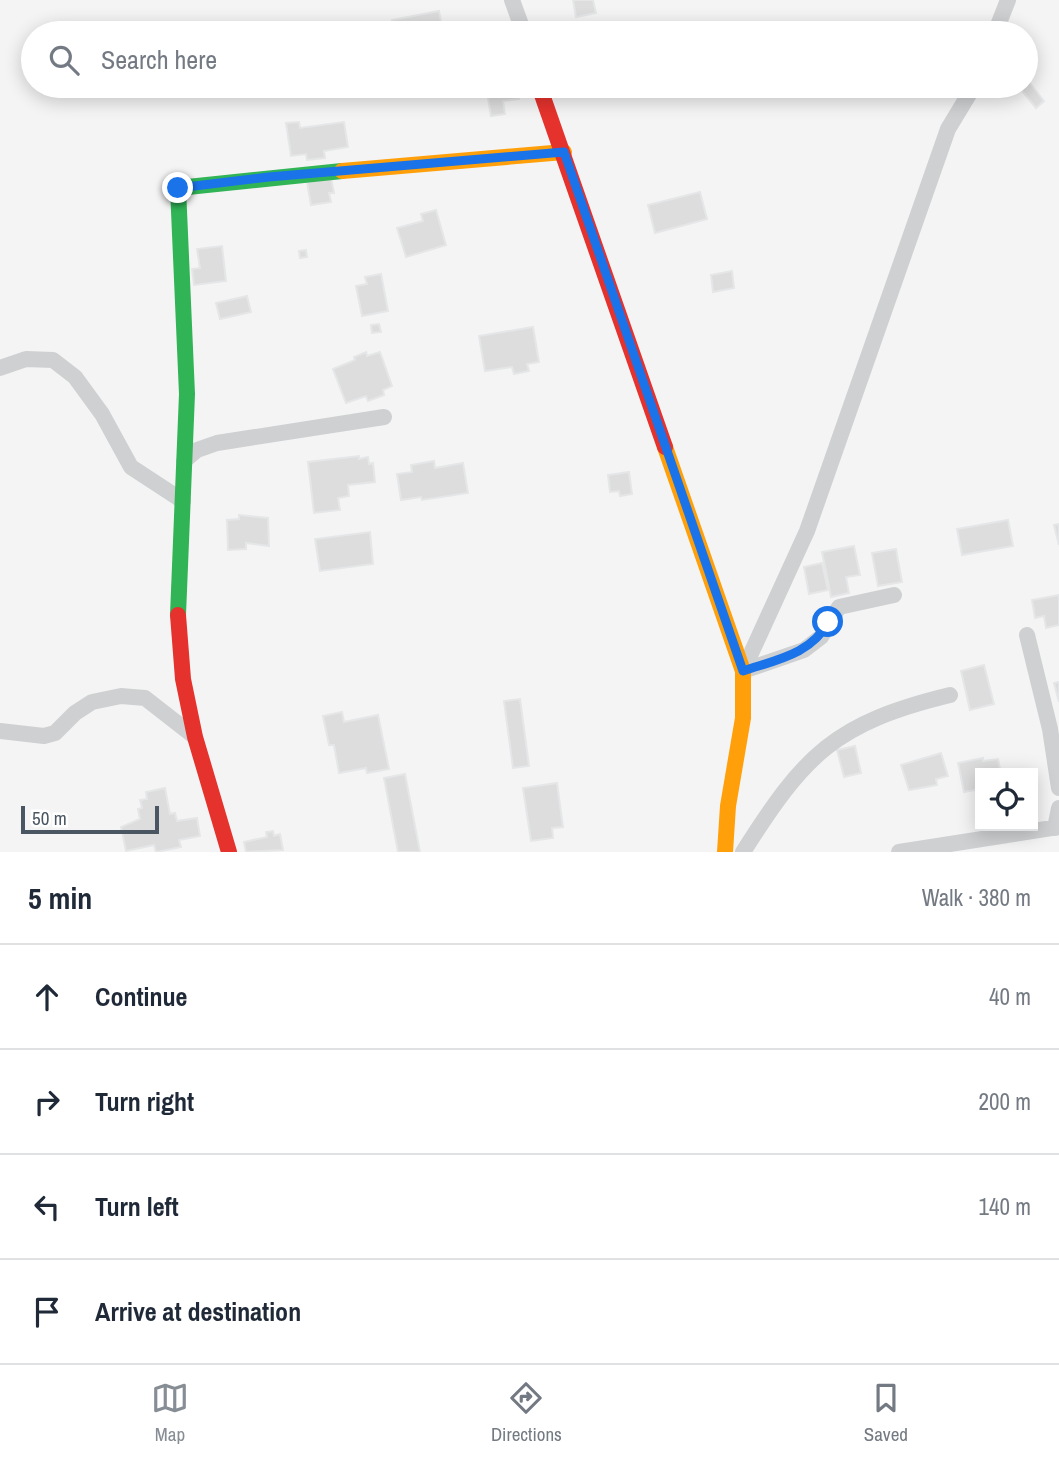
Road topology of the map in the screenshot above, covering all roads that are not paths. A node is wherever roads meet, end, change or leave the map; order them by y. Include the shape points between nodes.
1 (512, 0) edge
2 (1008, 0) edge
3 (520, 21) edge
4 (1000, 21) edge
5 (544, 98) edge
6 (967, 98) edge
7 (564, 152) junction
8 (0, 368) edge
9 (384, 418) dead end
10 (184, 461) junction
11 (183, 501) junction
12 (894, 595) dead end
13 (1027, 635) dead end
14 (743, 671) junction
15 (950, 695) dead end
16 (0, 731) edge
17 (195, 737) junction
18 (1059, 788) edge
19 (1059, 808) edge
20 (1057, 827) edge
21 (229, 852) edge
22 (726, 852) edge
23 (743, 852) edge
24 (899, 852) edge

1 - 3 street
2 - 4 street
5 - 7 street
6 - 14 street via 948,130 807,531
7 - 10 street via 178,188 187,394
7 - 14 street
8 - 11 street via 26,359 53,360 75,377 102,414 131,467
9 - 10 street via 217,443
10 - 11 street
11 - 17 street via 178,611 183,679
12 - 14 street via 839,607 821,637 804,650
13 - 18 street
14 - 22 street via 745,723 725,813
15 - 23 street via 872,718 825,747 796,775
16 - 17 street via 55,733 92,702 121,696 145,698
17 - 21 street
19 - 20 street
20 - 24 street

